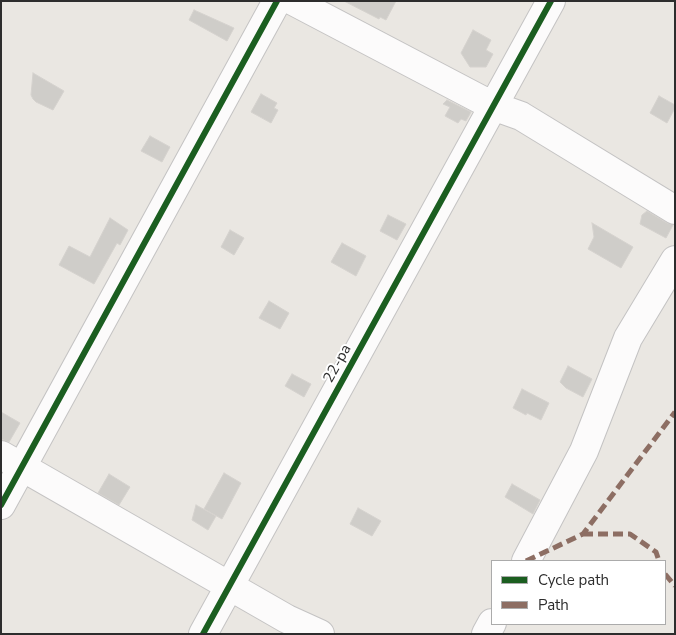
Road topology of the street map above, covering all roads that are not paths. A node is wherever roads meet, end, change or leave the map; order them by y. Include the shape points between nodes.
1 (277, 1) edge
2 (293, 1) edge
3 (551, 1) edge
4 (494, 106) junction
5 (675, 210) edge
6 (675, 260) edge
7 (12, 460) edge
8 (1, 505) edge
9 (527, 560) edge
10 (230, 585) junction
11 (204, 634) edge
12 (320, 634) edge

1 - 7 street
2 - 4 street
3 - 4 street, 22-ра
4 - 5 street via 521,116
4 - 10 street, 22-ра
6 - 9 street via 628,338 584,451
7 - 8 street
7 - 10 street
10 - 11 street, 22-ра
10 - 12 street via 287,619

